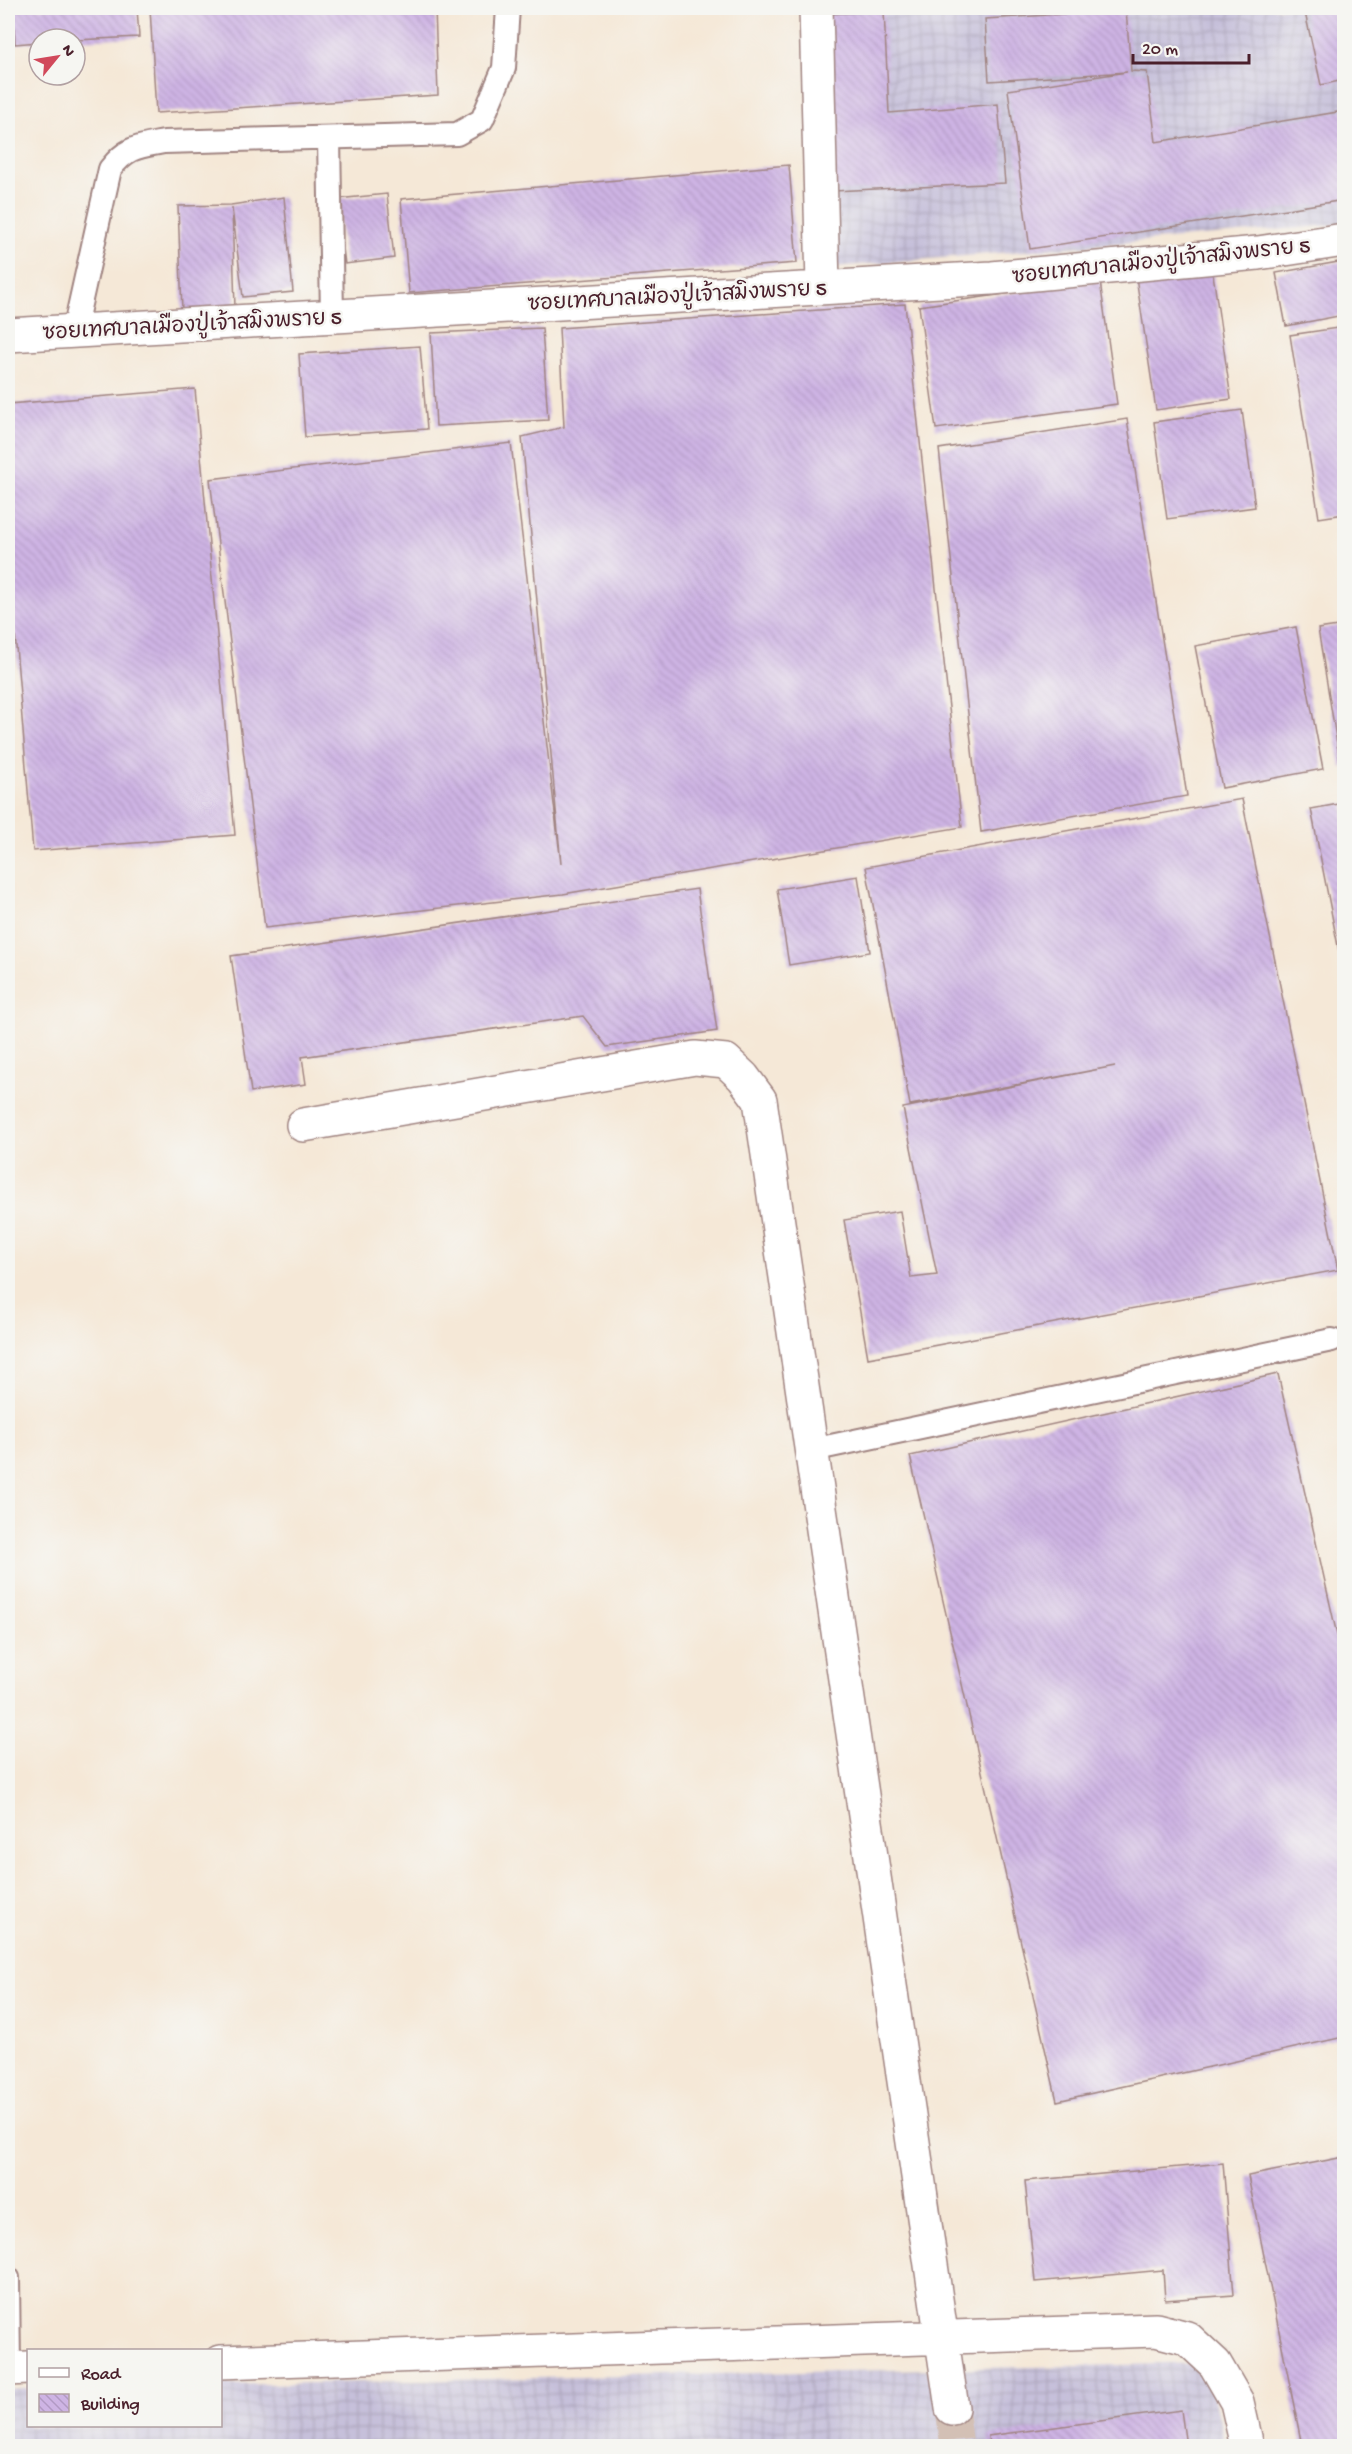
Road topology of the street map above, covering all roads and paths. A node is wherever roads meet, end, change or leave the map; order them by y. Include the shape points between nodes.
1 (508, 8) edge
2 (816, 8) edge
3 (329, 138) junction
4 (1344, 240) edge
5 (823, 286) junction
6 (332, 316) junction
7 (74, 331) junction
8 (8, 335) edge
9 (303, 1125) dead end
10 (1332, 1340) dead end
11 (812, 1450) junction
12 (8, 2278) edge
13 (943, 2338) junction
14 (222, 2362) edge
15 (15, 2369) edge
16 (952, 2408) tunnel mouth
17 (1247, 2446) edge

1 - 3 lane via 504,68 482,120 457,134
2 - 5 street
3 - 6 lane
3 - 7 lane via 164,142 132,147 120,156 110,169
4 - 5 street, ซอยเทศบาลเมืองปู่เจ้าสมิงพราย 5 via 1258,253 992,278
5 - 6 street, ซอยเทศบาลเมืองปู่เจ้าสมิงพราย 5
6 - 7 street, ซอยเทศบาลเมืองปู่เจ้าสมิงพราย 5
7 - 8 street, ซอยเทศบาลเมืองปู่เจ้าสมิงพราย 5
9 - 11 street via 694,1058 726,1061 760,1100
10 - 11 lane
11 - 13 street
12 - 15 lane
13 - 14 street
13 - 16 street
13 - 17 street via 1156,2331 1187,2338 1215,2364 1237,2402

